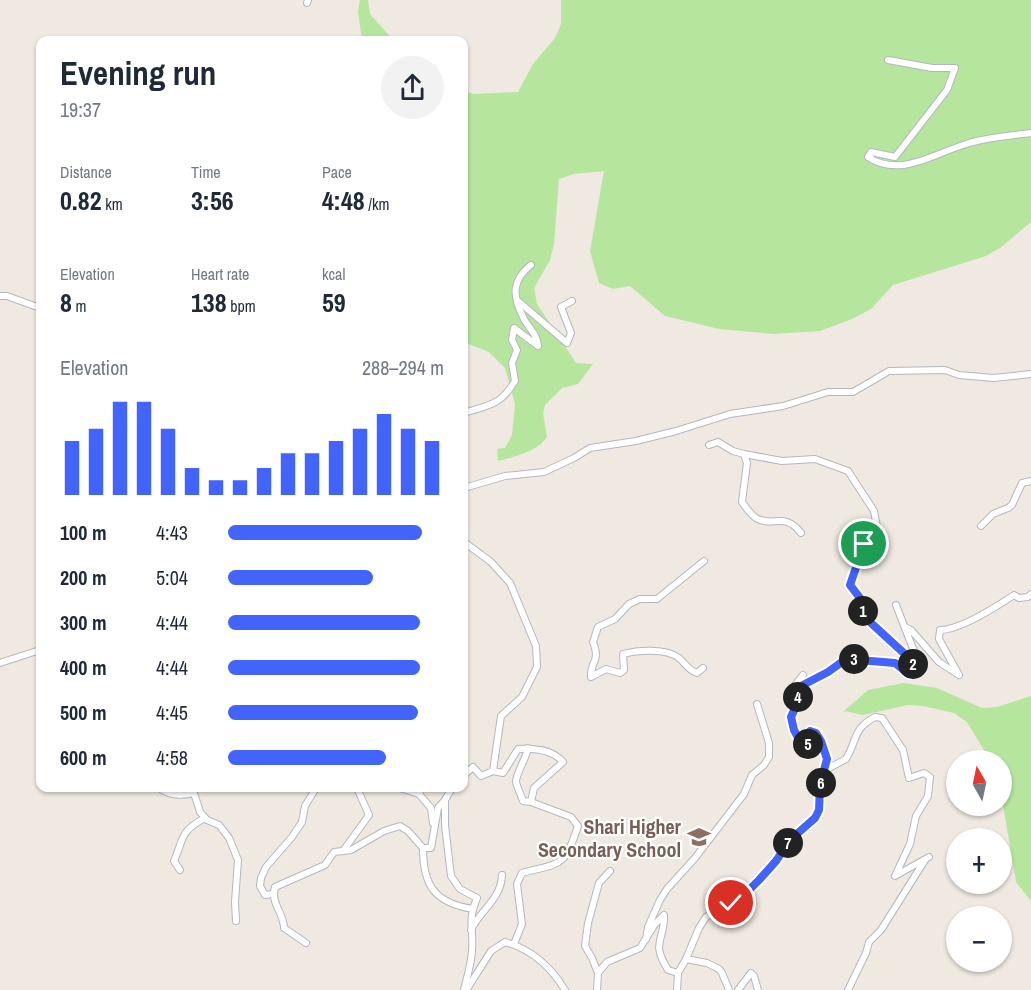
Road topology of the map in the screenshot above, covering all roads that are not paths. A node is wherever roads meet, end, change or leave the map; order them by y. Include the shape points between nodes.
1 (888, 60) dead end
2 (1031, 132) edge
3 (531, 265) dead end
4 (0, 296) edge
5 (516, 300) junction
6 (572, 301) dead end
7 (36, 307) edge
8 (1031, 374) edge
9 (468, 412) edge
10 (709, 445) dead end
11 (744, 454) junction
12 (1031, 481) edge
13 (468, 487) edge
14 (981, 526) dead end
15 (801, 533) dead end
16 (468, 545) edge
17 (704, 561) dead end
18 (1031, 594) edge
19 (896, 605) dead end
20 (905, 627) junction
21 (36, 651) edge
22 (0, 663) edge
23 (703, 668) dead end
24 (916, 669) junction
25 (803, 675) dead end
26 (798, 692) junction
27 (757, 704) dead end
28 (528, 748) junction
29 (468, 771) edge
30 (493, 771) junction
31 (824, 774) junction
32 (164, 792) edge
33 (313, 792) edge
34 (359, 792) edge
35 (421, 792) edge
36 (450, 792) edge
37 (445, 800) junction
38 (531, 802) junction
39 (205, 818) junction
40 (434, 832) junction
41 (423, 848) junction
42 (343, 850) junction
43 (180, 870) dead end
44 (610, 871) dead end
45 (502, 875) dead end
46 (273, 894) junction
47 (473, 909) junction
48 (236, 921) dead end
49 (471, 931) junction
50 (646, 939) junction
51 (306, 943) dead end
52 (514, 944) junction
53 (686, 959) junction
54 (598, 973) junction
55 (678, 973) junction
56 (465, 990) edge
57 (566, 990) edge
58 (597, 990) edge
59 (677, 990) edge
60 (729, 990) edge
61 (738, 990) edge
62 (758, 990) edge
63 (848, 990) edge

1 - 2 street via 955,68 946,90 896,157 871,152 868,157 875,162 902,166 983,140
3 - 5 street via 515,283
4 - 7 street
5 - 6 street via 567,343 572,333 561,307
5 - 9 street via 538,337 538,346 514,328 515,381 502,400
8 - 13 street via 994,378 945,370 889,371 852,392 828,392 636,441 590,448 544,472 505,476
10 - 11 street via 718,442
11 - 15 street via 747,463 742,502 748,511 762,520 793,523
11 - 24 street via 782,460 815,459 848,471 874,511 877,528 864,544 850,585 871,623
12 - 14 street via 1022,483 1012,505 993,514
16 - 30 street via 510,583 536,646 537,668 522,697 501,716
17 - 23 street via 657,598 629,604 615,619 598,627 592,642 596,661 590,672 591,677 606,669 620,673 624,670 624,654 634,651 672,654 697,673
18 - 20 street via 1019,598 1014,595 977,618 940,630 939,639 959,675 939,662
19 - 20 street
20 - 24 street via 917,659
21 - 22 street
24 - 26 street via 909,674 895,663 846,659
25 - 26 street via 795,685
26 - 31 street via 791,717 794,730 807,754 807,736 810,731 816,733 827,759
27 - 50 street via 769,743 768,757 752,776 744,795 663,894
28 - 30 street via 518,749 503,773
28 - 38 street via 516,781 523,801
28 - 38 street via 546,751 563,762 534,789
29 - 30 street via 473,767 482,776
31 - 53 street via 815,818 790,840 746,893 706,917
31 - 63 street via 846,759 860,728 875,717 882,718 903,750 909,778 924,773 930,777 928,796 916,816 910,844 895,876 928,857 869,942
32 - 39 street via 194,793
33 - 46 street via 304,807 302,822 261,878 265,895
34 - 42 street via 369,815
35 - 40 street via 431,808
36 - 37 street
37 - 40 street via 438,808
37 - 47 street via 451,876 460,889 477,898
38 - 52 street via 571,817 578,826 570,852 562,862 522,873 517,884 522,924
39 - 43 street via 182,836 174,861
39 - 48 street via 219,825 238,860
40 - 41 street via 431,848
41 - 42 street via 400,826 351,850
41 - 47 street via 423,869 431,886 445,902
42 - 46 street via 334,852 325,865 275,887
44 - 54 street via 599,883 585,946
45 - 49 street via 492,904
46 - 51 street via 284,928
47 - 49 street
49 - 56 street
50 - 54 street via 640,948 607,962
50 - 55 street via 664,915 658,940 660,957 668,970
52 - 56 street via 505,942 491,951
52 - 57 street via 547,965
53 - 55 street
53 - 60 street via 718,969
54 - 58 street
55 - 59 street
61 - 62 street via 751,973

